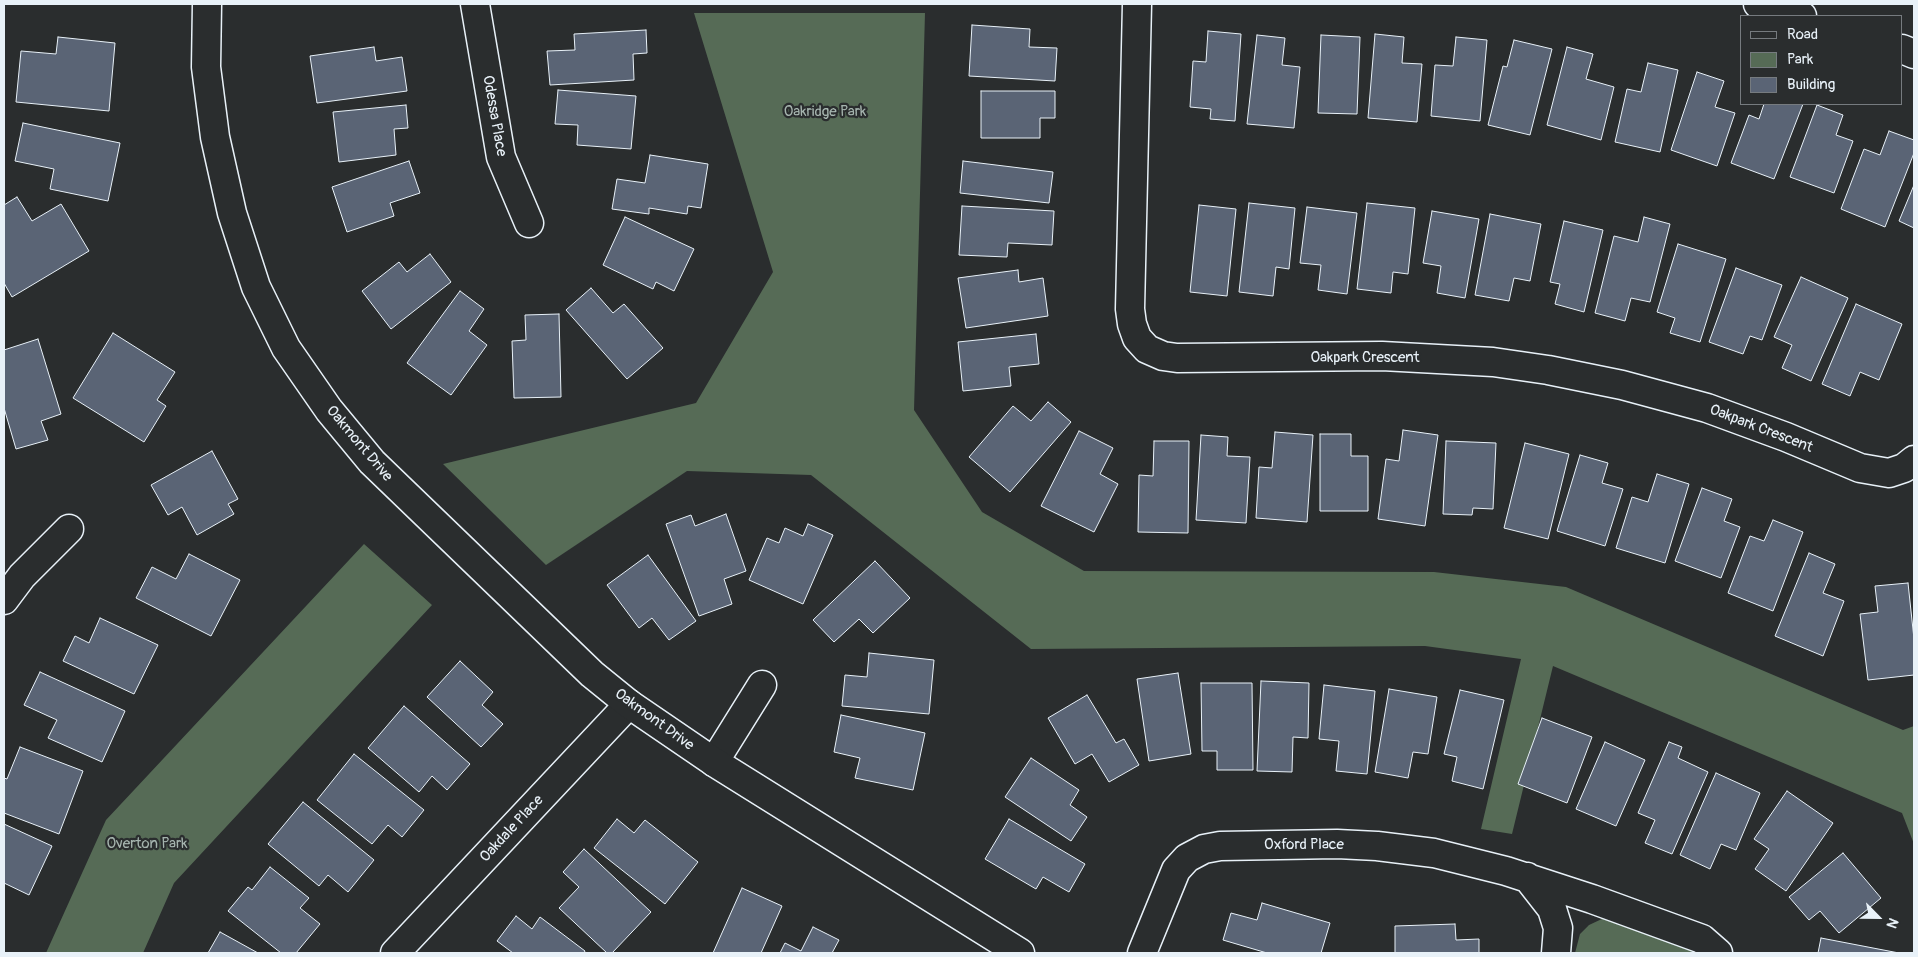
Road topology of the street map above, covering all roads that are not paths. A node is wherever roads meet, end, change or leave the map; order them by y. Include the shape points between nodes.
1 (208, 4) edge
2 (474, 4) edge
3 (1137, 4) edge
4 (1758, 4) edge
5 (1798, 15) edge
6 (529, 223) dead end
7 (1914, 460) edge
8 (69, 529) dead end
9 (4, 600) edge
10 (762, 685) dead end
11 (629, 704) junction
12 (714, 762) junction
13 (1527, 877) junction
14 (396, 953) edge
15 (1020, 953) edge
16 (1142, 953) edge
17 (1556, 953) edge
18 (1718, 953) edge

1 - 11 street, Oakmont Drive via 206,67 215,137 232,213 256,287 286,348 329,410 397,488 592,674
2 - 6 street, Odessa Place via 501,157
3 - 7 street, Oakpark Crescent via 1130,309 1132,324 1147,349 1177,358 1382,356 1493,362 1622,385 1707,408 1860,468 1889,473
4 - 5 street
8 - 9 street via 22,576
10 - 12 street
11 - 12 street, Oakmont Drive
11 - 14 street, Oakdale Place
12 - 15 street, Oakmont Drive
13 - 16 street, Oxford Place via 1434,853 1377,846 1212,848 1187,858 1176,870
13 - 17 street via 1552,909 1558,928
13 - 18 street, Oxford Place via 1702,939

